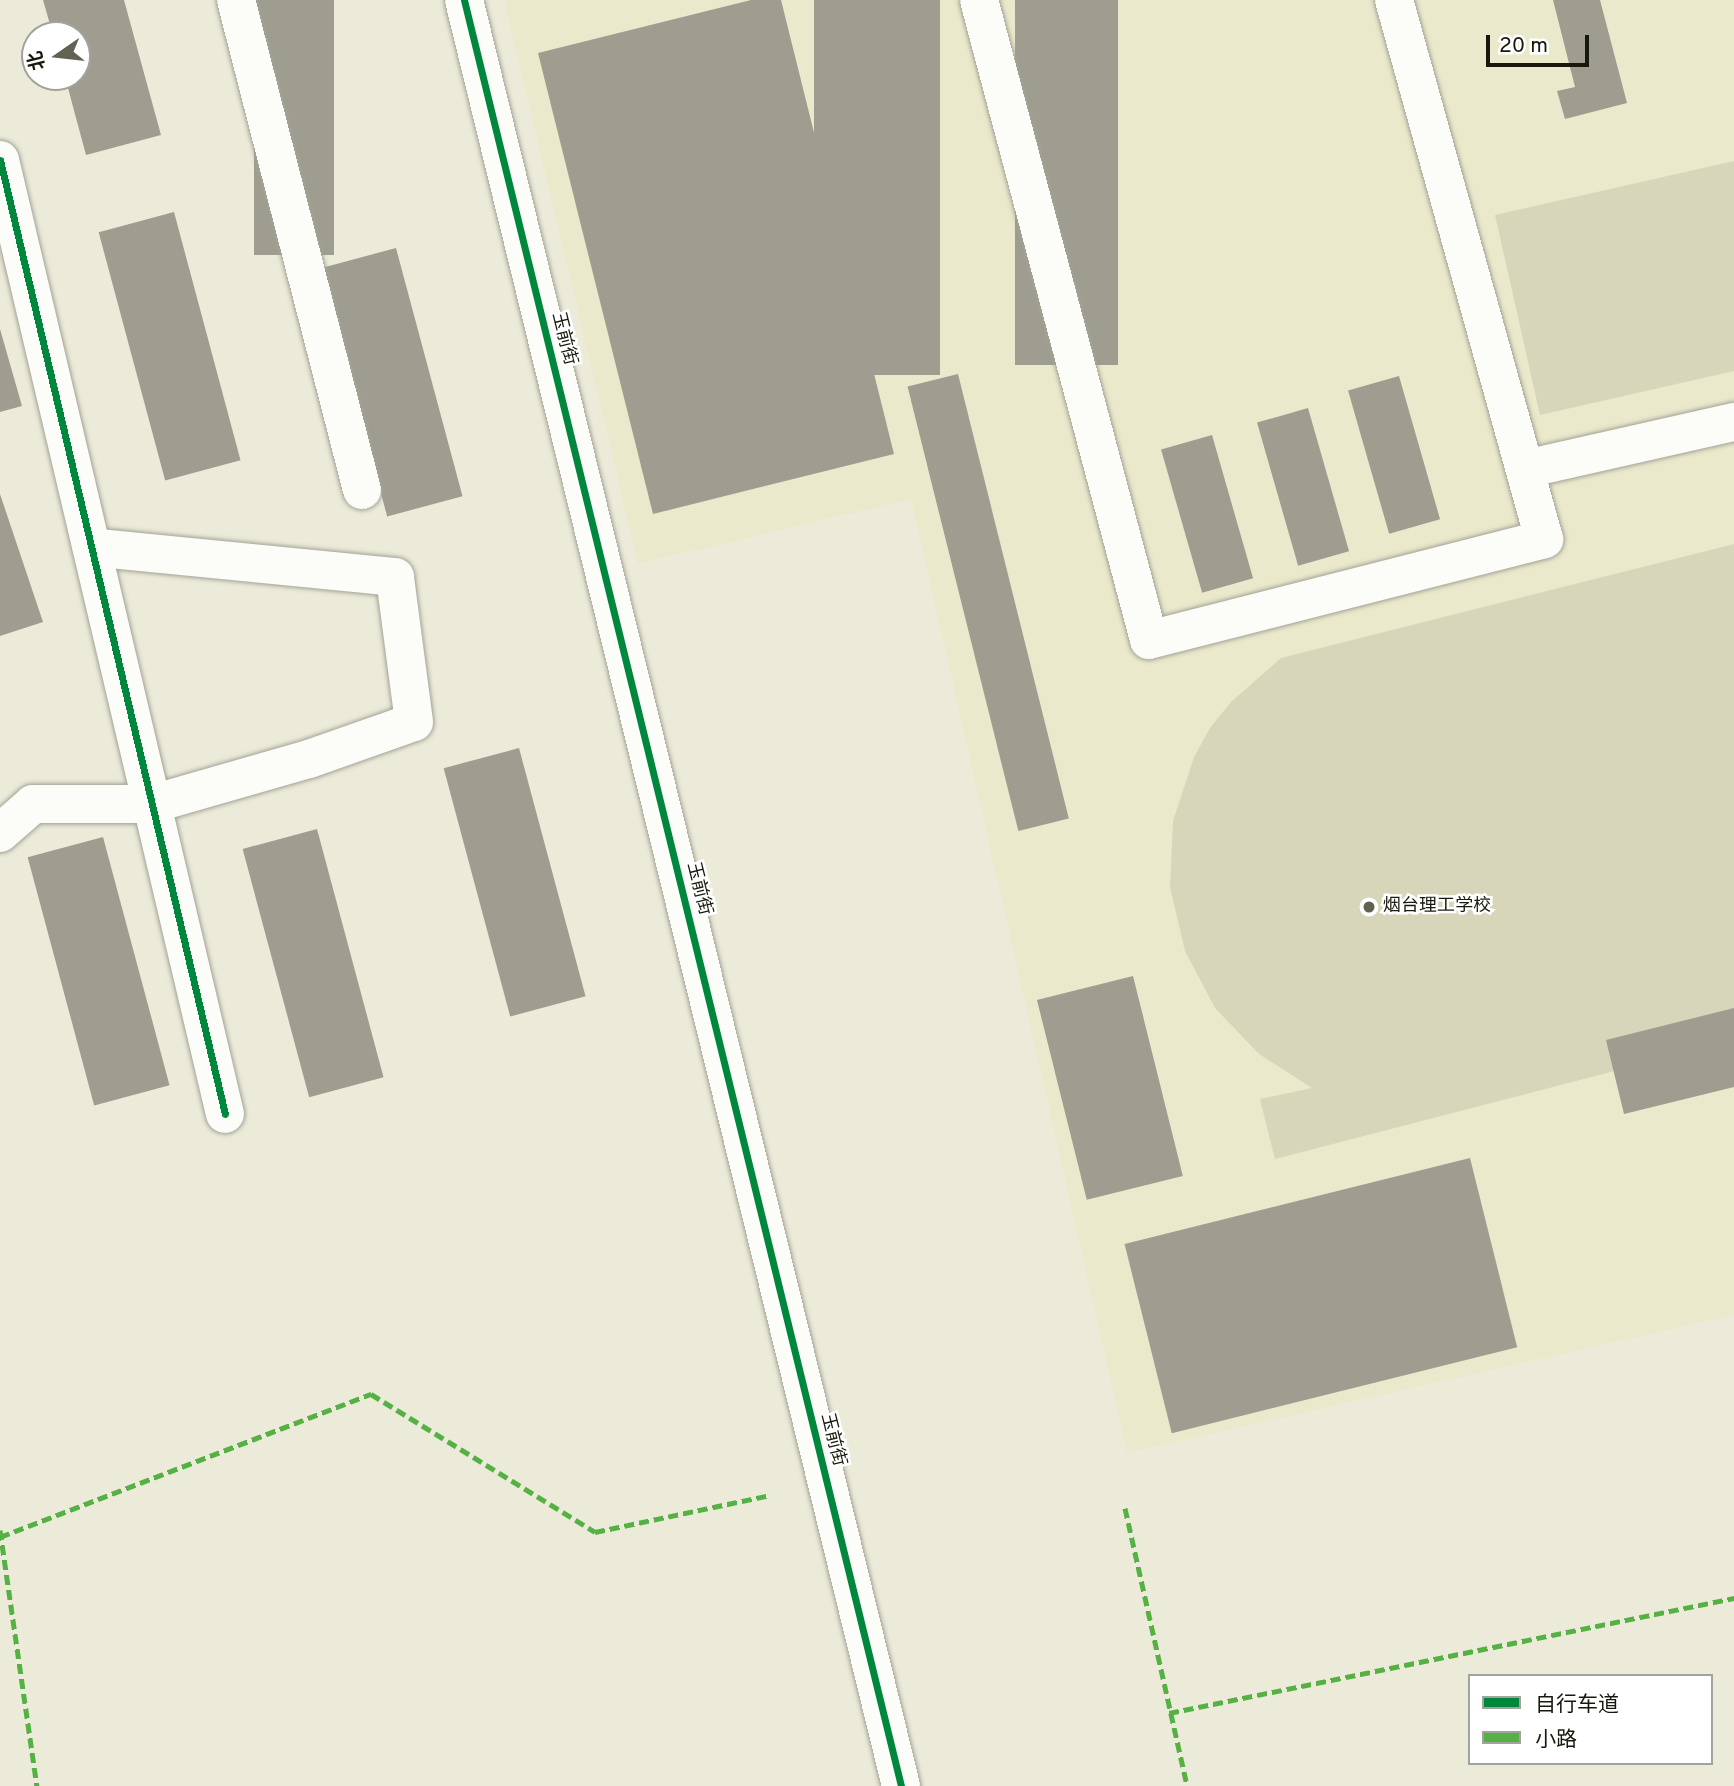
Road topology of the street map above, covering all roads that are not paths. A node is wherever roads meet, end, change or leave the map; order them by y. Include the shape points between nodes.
1 (236, 0) edge
2 (464, 0) edge
3 (979, 0) edge
4 (1394, 0) edge
5 (0, 160) edge
6 (1734, 422) edge
7 (1525, 469) junction
8 (362, 490) dead end
9 (91, 547) junction
10 (152, 804) junction
11 (0, 833) edge
12 (225, 1114) dead end
13 (901, 1786) edge

1 - 8 street
2 - 13 street, 玉前街
3 - 7 street via 1149,640 1544,539
4 - 7 street
5 - 9 street
6 - 7 street
9 - 10 street
9 - 10 street via 395,578 414,722 309,759
10 - 11 street via 33,804
10 - 12 street

